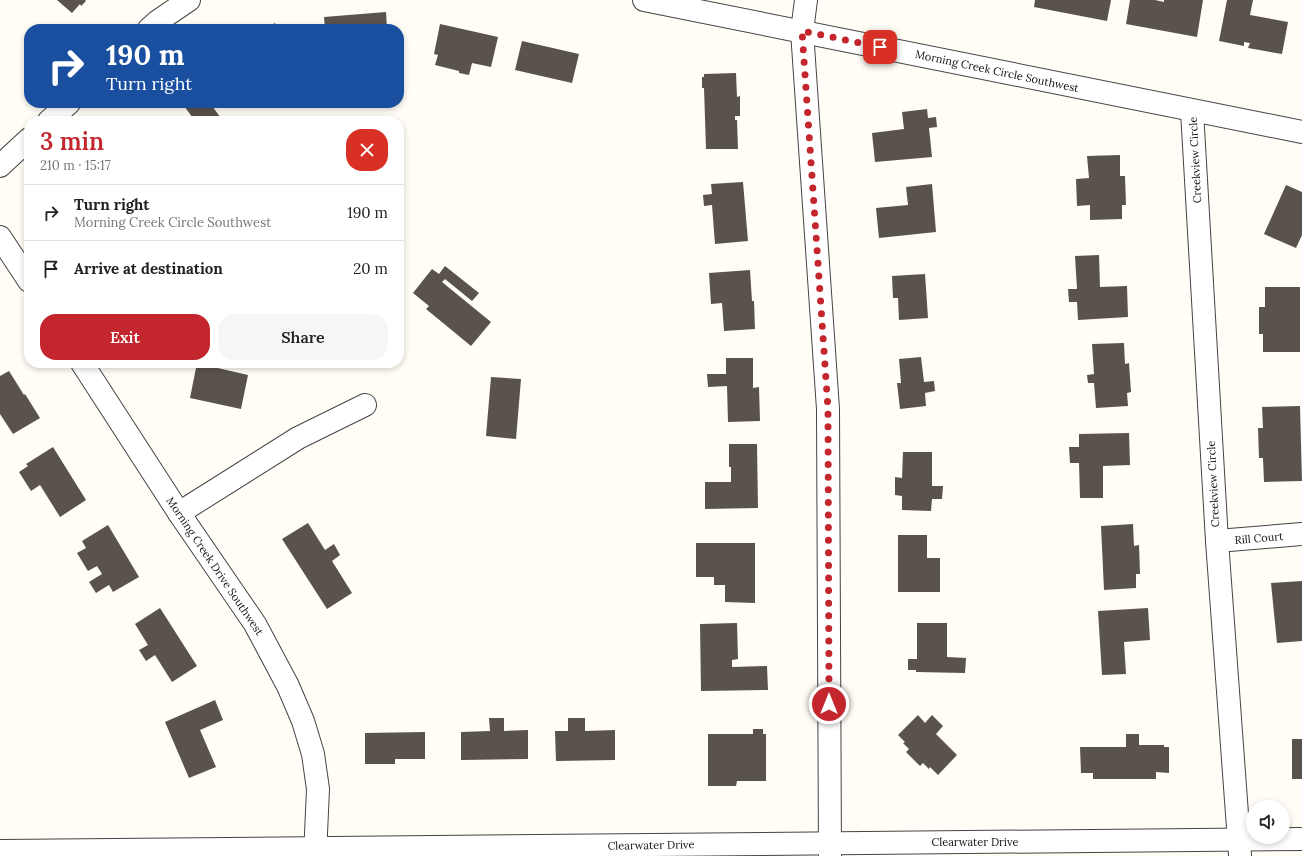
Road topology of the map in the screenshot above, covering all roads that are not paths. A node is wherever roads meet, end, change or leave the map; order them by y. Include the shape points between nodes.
1 (189, 0) edge
2 (644, 0) edge
3 (806, 0) edge
4 (155, 24) edge
5 (802, 31) junction
6 (63, 108) edge
7 (1192, 111) junction
8 (55, 116) edge
9 (1302, 132) edge
10 (24, 144) edge
11 (0, 166) edge
12 (0, 237) edge
13 (24, 273) edge
14 (85, 368) edge
15 (365, 405) dead end
16 (180, 513) junction
17 (1302, 534) edge
18 (1216, 541) junction
19 (1302, 839) edge
20 (1239, 848) edge
21 (830, 850) edge
22 (0, 851) edge
23 (315, 852) edge

1 - 4 street
2 - 5 street, Morning Creek Circle Southwest
3 - 5 street
5 - 7 street, Morning Creek Circle Southwest
5 - 21 street via 828,409
6 - 8 street
7 - 9 street, Morning Creek Circle Southwest
7 - 18 street, Creekview Circle
10 - 11 street
12 - 13 street
14 - 16 street, Morning Creek Drive Southwest
15 - 16 street via 298,438
16 - 23 street, Morning Creek Drive Southwest via 255,624 288,686 302,721 313,754 318,789
17 - 18 street, Rill Court
18 - 20 street, Creekview Circle
19 - 20 street, Clearwater Drive
20 - 21 street, Clearwater Drive
21 - 23 street, Clearwater Drive
22 - 23 street, Clearwater Drive

